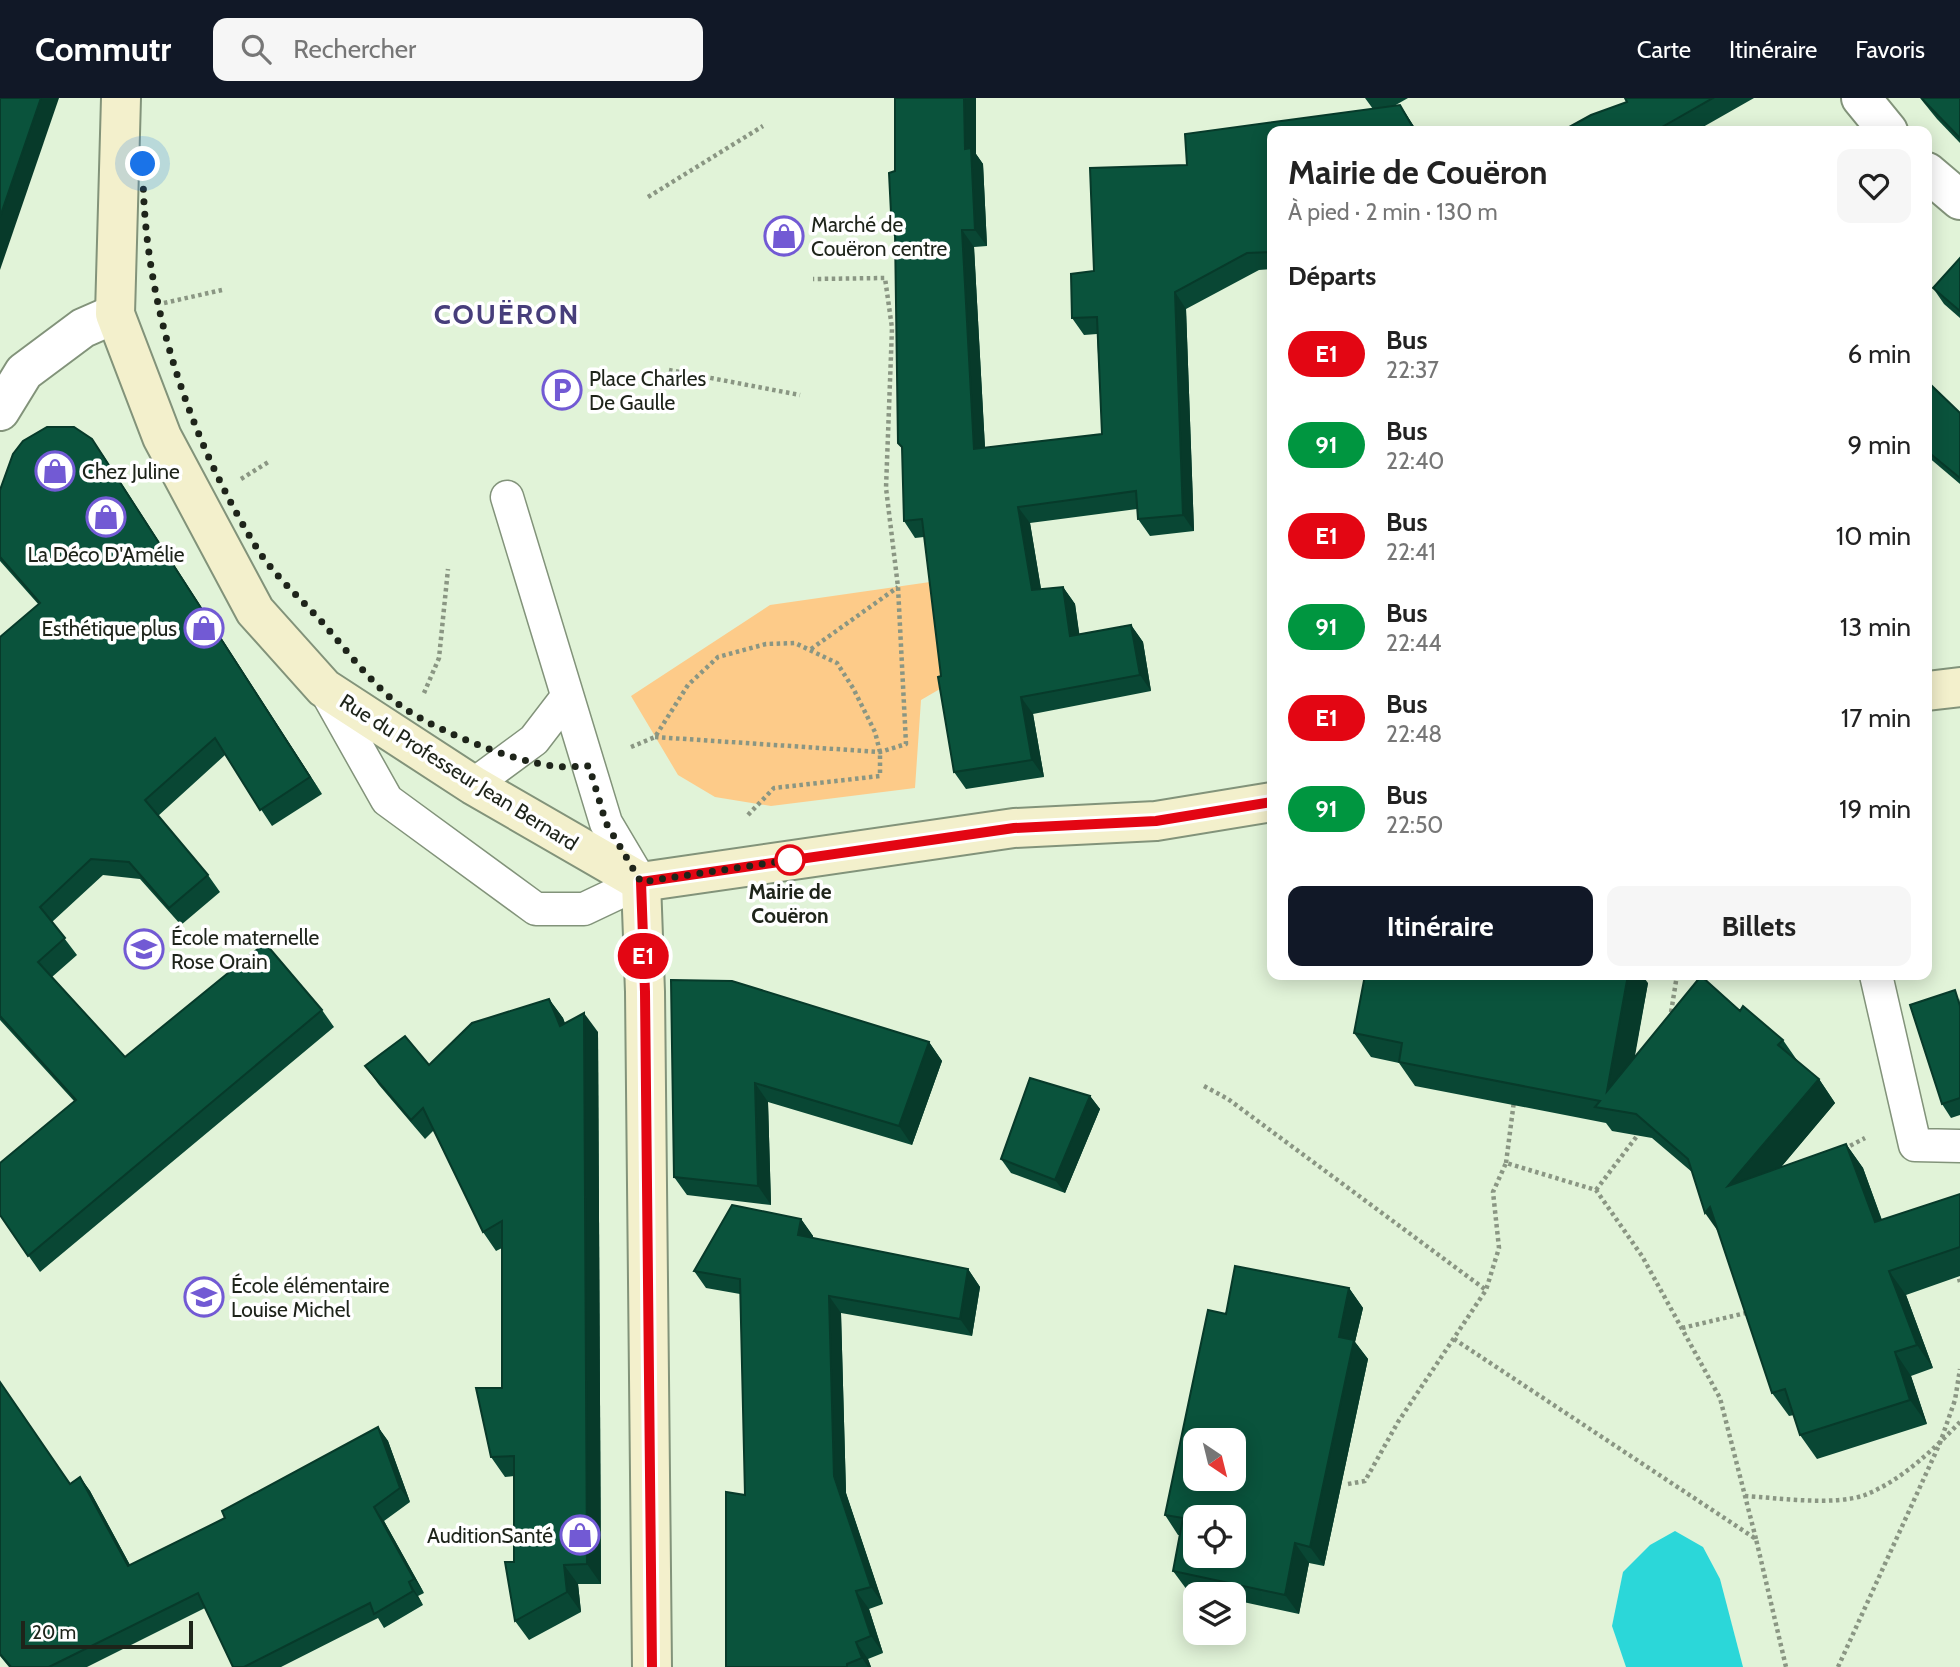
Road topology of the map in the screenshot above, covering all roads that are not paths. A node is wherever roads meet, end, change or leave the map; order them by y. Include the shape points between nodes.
1 (121, 98) edge
2 (1861, 98) edge
3 (1884, 126) edge
4 (1932, 176) edge
5 (1960, 200) edge
6 (115, 314) junction
7 (0, 411) edge
8 (507, 497) dead end
9 (1960, 687) edge
10 (324, 688) junction
11 (1932, 690) edge
12 (567, 697) junction
13 (473, 785) junction
14 (1267, 803) edge
15 (641, 882) junction
16 (1877, 980) edge
17 (1960, 1146) edge
18 (652, 1667) edge

1 - 6 street
2 - 3 street
4 - 5 street
6 - 7 street via 83,328 24,372
6 - 10 street, Rue du Professeur Jean Bernard via 162,436 255,611
8 - 12 lane
9 - 11 street
10 - 13 street, Rue du Professeur Jean Bernard
10 - 15 lane via 387,800 536,909 584,909
12 - 13 lane via 534,740
12 - 15 lane via 606,823
13 - 15 street, Rue du Professeur Jean Bernard
14 - 15 street via 1156,821 1014,828
15 - 18 street
16 - 17 lane via 1915,1145

